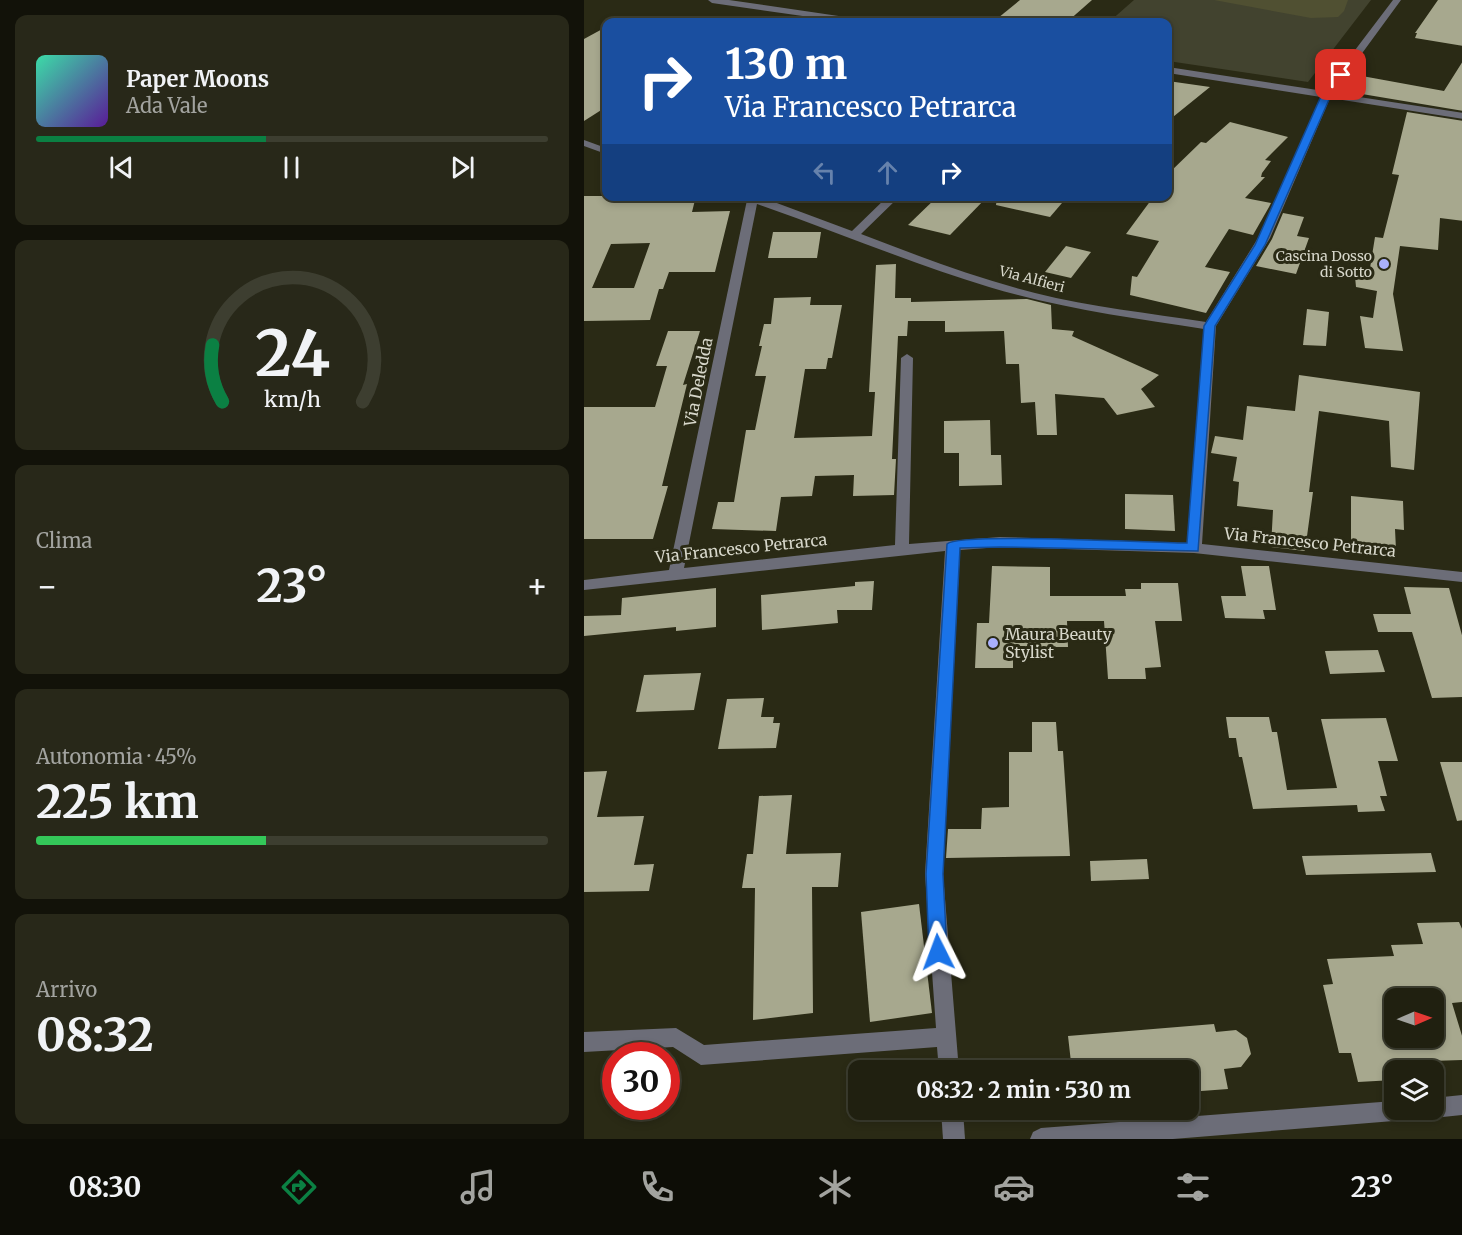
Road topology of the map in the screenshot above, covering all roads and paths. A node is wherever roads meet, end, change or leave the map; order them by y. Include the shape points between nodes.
1 (712, 0) edge
2 (1397, 0) edge
3 (832, 18) edge
4 (1172, 71) edge
5 (1326, 94) junction
6 (1463, 116) edge
7 (584, 143) edge
8 (602, 150) edge
9 (749, 201) edge
10 (758, 201) edge
11 (889, 201) edge
12 (853, 236) junction
13 (1210, 326) junction
14 (907, 358) dead end
15 (953, 544) junction
16 (1194, 548) junction
17 (902, 549) junction
18 (676, 573) junction
19 (1463, 577) edge
20 (584, 585) edge
21 (947, 1037) junction
22 (584, 1042) edge
23 (948, 1060) edge
24 (1463, 1106) edge
25 (1444, 1107) edge
26 (1384, 1112) edge
27 (952, 1120) edge
28 (953, 1139) edge
29 (1041, 1139) edge

1 - 3 street
2 - 5 street
4 - 5 street
5 - 6 street
5 - 13 street via 1264,238
7 - 8 street
9 - 18 street, Via Deledda
10 - 12 street, Via Alfieri
11 - 12 street
12 - 13 street, Via Alfieri via 929,265 1030,295 1099,310
13 - 16 street
14 - 17 street
15 - 16 street, Via Francesco Petrarca
15 - 17 street, Via Francesco Petrarca
15 - 21 street via 934,874
16 - 19 street, Via Francesco Petrarca
17 - 18 street, Via Francesco Petrarca
18 - 20 street, Via Francesco Petrarca
21 - 22 street via 701,1055 676,1037
21 - 23 street
24 - 25 street
26 - 29 street
27 - 28 street

